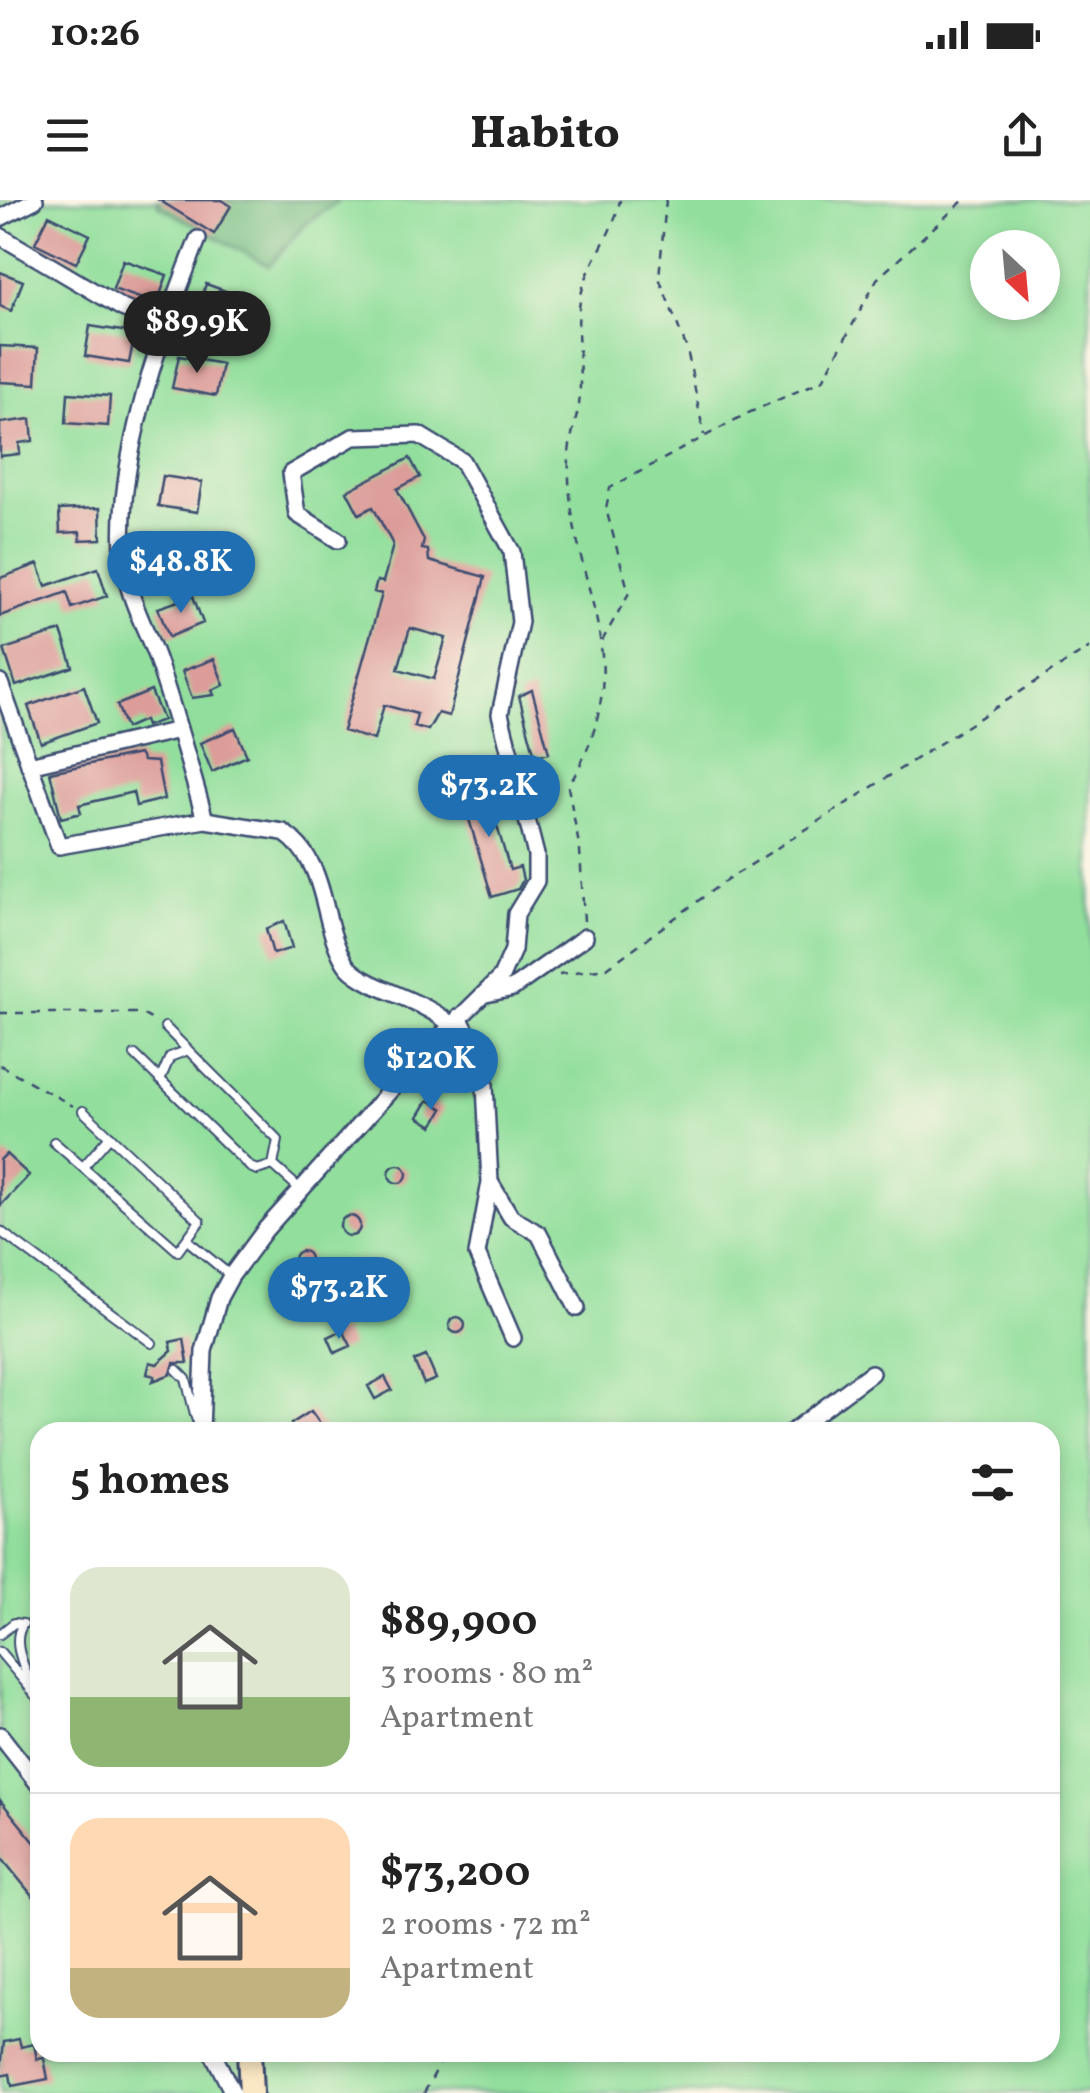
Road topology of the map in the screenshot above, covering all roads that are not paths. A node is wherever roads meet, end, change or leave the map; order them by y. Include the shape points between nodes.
1 (34, 200) edge
2 (0, 218) edge
3 (0, 236) edge
4 (198, 239) dead end
5 (164, 325) junction
6 (338, 540) dead end
7 (0, 683) edge
8 (179, 730) junction
9 (29, 765) junction
10 (206, 820) junction
11 (586, 937) road end
12 (482, 995) junction
13 (455, 1021) junction
14 (165, 1027) road end
15 (188, 1050) junction
16 (135, 1055) dead end
17 (160, 1080) junction
18 (83, 1111) road end
19 (110, 1136) junction
20 (54, 1142) dead end
21 (273, 1165) junction
22 (83, 1167) junction
23 (490, 1182) junction
24 (301, 1190) junction
25 (0, 1231) edge
26 (187, 1240) junction
27 (230, 1276) junction
28 (577, 1308) dead end
29 (513, 1338) dead end
30 (152, 1343) dead end
31 (177, 1370) dead end
32 (872, 1373) dead end
33 (198, 1422) edge
34 (200, 1422) edge
35 (806, 1422) edge
36 (0, 1634) edge
37 (0, 1652) edge
38 (30, 1680) edge
39 (30, 1688) edge
40 (0, 1735) edge
41 (30, 1773) edge
42 (217, 2062) edge
43 (250, 2062) edge
44 (233, 2093) edge
45 (252, 2093) edge

1 - 2 street
3 - 5 street via 92,292
4 - 5 street
5 - 8 street via 131,467 124,548 128,583
6 - 12 street via 297,514 291,474 353,437 420,434 462,461 512,552 520,622 500,714 536,855 536,881 516,914 502,977
7 - 9 street
8 - 9 street
8 - 10 street
9 - 10 street via 60,846
10 - 13 street via 293,839 315,869 351,972
11 - 12 street via 513,988
12 - 13 street
13 - 23 street via 484,1066
13 - 24 street
14 - 15 lane
15 - 17 lane via 170,1057
15 - 21 lane via 278,1140
16 - 17 lane
17 - 21 lane via 250,1166
18 - 19 lane
19 - 22 lane
19 - 26 lane via 200,1221
20 - 22 lane
21 - 24 lane
22 - 26 lane via 175,1252
23 - 28 street via 510,1216 539,1234
23 - 29 street via 478,1254
24 - 27 street
25 - 30 lane
26 - 27 lane
27 - 34 street via 204,1351
31 - 33 lane via 188,1384
32 - 35 street
36 - 38 lane via 23,1624 17,1647
37 - 39 lane
40 - 41 street
42 - 44 street
43 - 45 street

